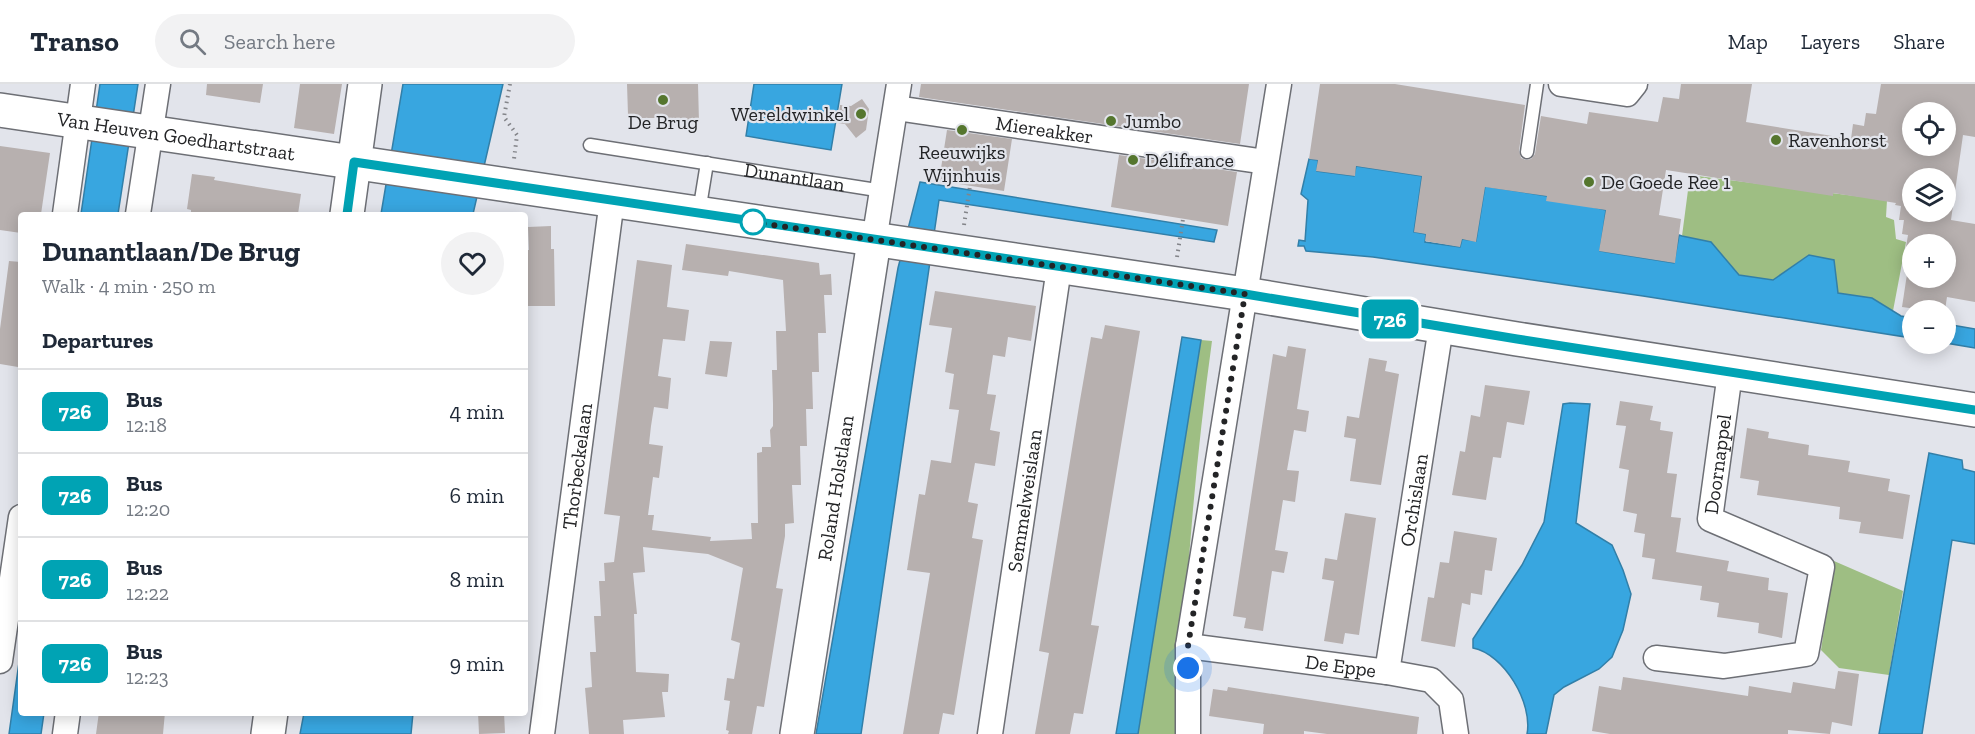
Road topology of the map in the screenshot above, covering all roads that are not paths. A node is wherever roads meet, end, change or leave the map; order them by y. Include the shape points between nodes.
1 (83, 84) edge
2 (158, 84) edge
3 (365, 84) edge
4 (900, 84) edge
5 (1279, 84) edge
6 (1537, 84) edge
7 (1561, 84) edge
8 (1635, 84) edge
9 (896, 108) junction
10 (0, 110) edge
11 (85, 123) junction
12 (145, 132) junction
13 (590, 145) dead end
14 (1527, 152) dead end
15 (1266, 162) junction
16 (707, 163) junction
17 (368, 165) junction
18 (883, 191) junction
19 (612, 200) junction
20 (65, 212) edge
21 (138, 212) edge
22 (348, 212) edge
23 (699, 213) junction
24 (887, 243) junction
25 (1059, 268) junction
26 (1245, 294) junction
27 (1441, 327) junction
28 (1730, 373) junction
29 (1975, 410) edge
30 (18, 538) edge
31 (1188, 646) junction
32 (1656, 658) dead end
33 (0, 662) edge
34 (1387, 672) junction
35 (67, 716) edge
36 (270, 716) edge
37 (65, 734) edge
38 (268, 734) edge
39 (542, 734) edge
40 (797, 734) edge
41 (990, 734) edge
42 (1188, 734) edge
43 (1456, 734) edge

1 - 11 street
2 - 12 street
3 - 17 street
4 - 9 street
5 - 15 street
6 - 14 lane
7 - 8 street via 1627,94
9 - 15 street, Miereakker
9 - 18 street
10 - 11 street, Van Heuven Goedhartstraat
11 - 12 street, Van Heuven Goedhartstraat
11 - 20 street
12 - 17 street, Van Heuven Goedhartstraat
12 - 21 street
13 - 16 lane, Dunantlaan
15 - 26 street
16 - 18 lane, Dunantlaan
16 - 23 lane
17 - 19 street
17 - 22 street
18 - 24 street
19 - 23 street
19 - 39 street, Thorbeckelaan
23 - 24 street
24 - 25 street
24 - 40 street, Roland Holstlaan
25 - 26 street
25 - 41 street, Semmelweislaan
26 - 27 street
26 - 31 street
27 - 28 street
27 - 34 street, Orchislaan
28 - 29 street
28 - 32 street, Doornappel via 1710,519 1822,567 1806,654 1724,666
30 - 33 street
31 - 34 street, De Eppe
31 - 42 street
34 - 43 street, De Eppe via 1431,680 1451,700
35 - 37 street
36 - 38 street

